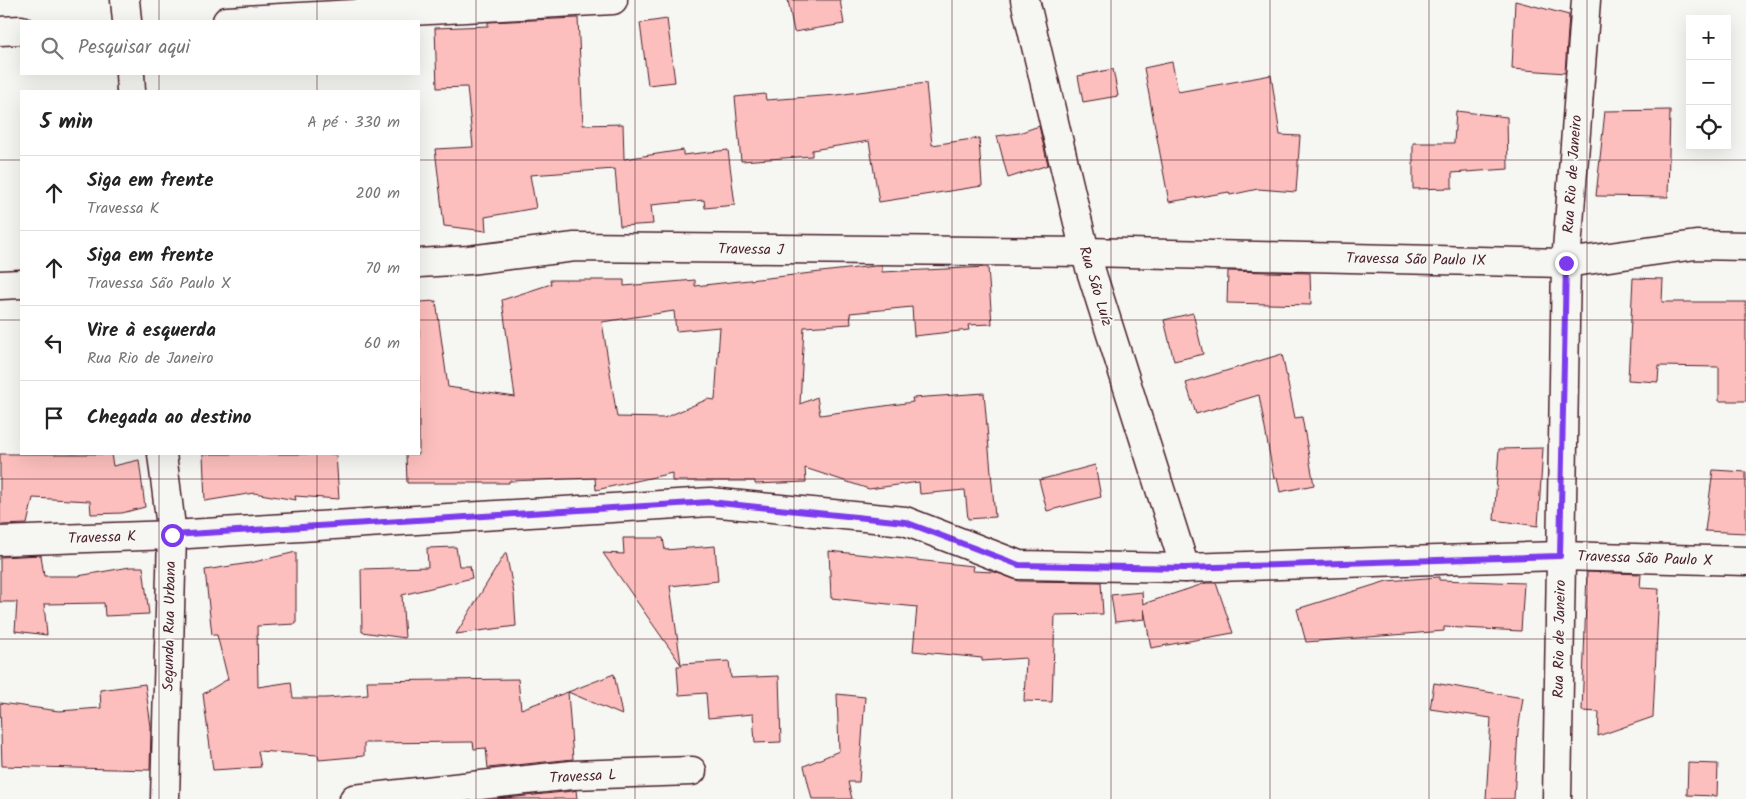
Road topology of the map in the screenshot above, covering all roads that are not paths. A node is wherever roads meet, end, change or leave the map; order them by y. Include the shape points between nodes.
1 (125, 0) edge
2 (613, 0) edge
3 (1025, 0) edge
4 (1586, 0) edge
5 (126, 20) edge
6 (245, 20) edge
7 (20, 30) edge
8 (0, 31) edge
9 (130, 75) edge
10 (131, 90) edge
11 (1746, 246) edge
12 (1085, 252) junction
13 (420, 263) edge
14 (1566, 263) junction
15 (0, 284) edge
16 (20, 284) edge
17 (162, 455) edge
18 (172, 535) junction
19 (0, 541) edge
20 (1560, 556) junction
21 (1746, 561) edge
22 (1185, 568) junction
23 (692, 771) dead end
24 (165, 799) edge
25 (354, 799) edge
26 (1557, 799) edge

1 - 5 street
2 - 6 street
3 - 12 street, Rua São Luíz
4 - 14 street, Rua Rio de Janeiro
7 - 8 street
9 - 10 street
11 - 14 street, Travessa São Paulo IX via 1696,245
12 - 13 street, Travessa J via 575,247
12 - 14 street, Travessa São Paulo IX
12 - 22 street, Rua São Luíz
14 - 20 street, Rua Rio de Janeiro
15 - 16 street
17 - 18 street, Segunda Rua Urbana
18 - 19 street, Travessa K
18 - 22 street, Travessa K via 710,502 905,522 1019,565
18 - 24 street, Segunda Rua Urbana
20 - 21 street, Travessa São Paulo X
20 - 22 street, Travessa São Paulo X
20 - 26 street, Rua Rio de Janeiro
23 - 25 street, Travessa L via 572,775

